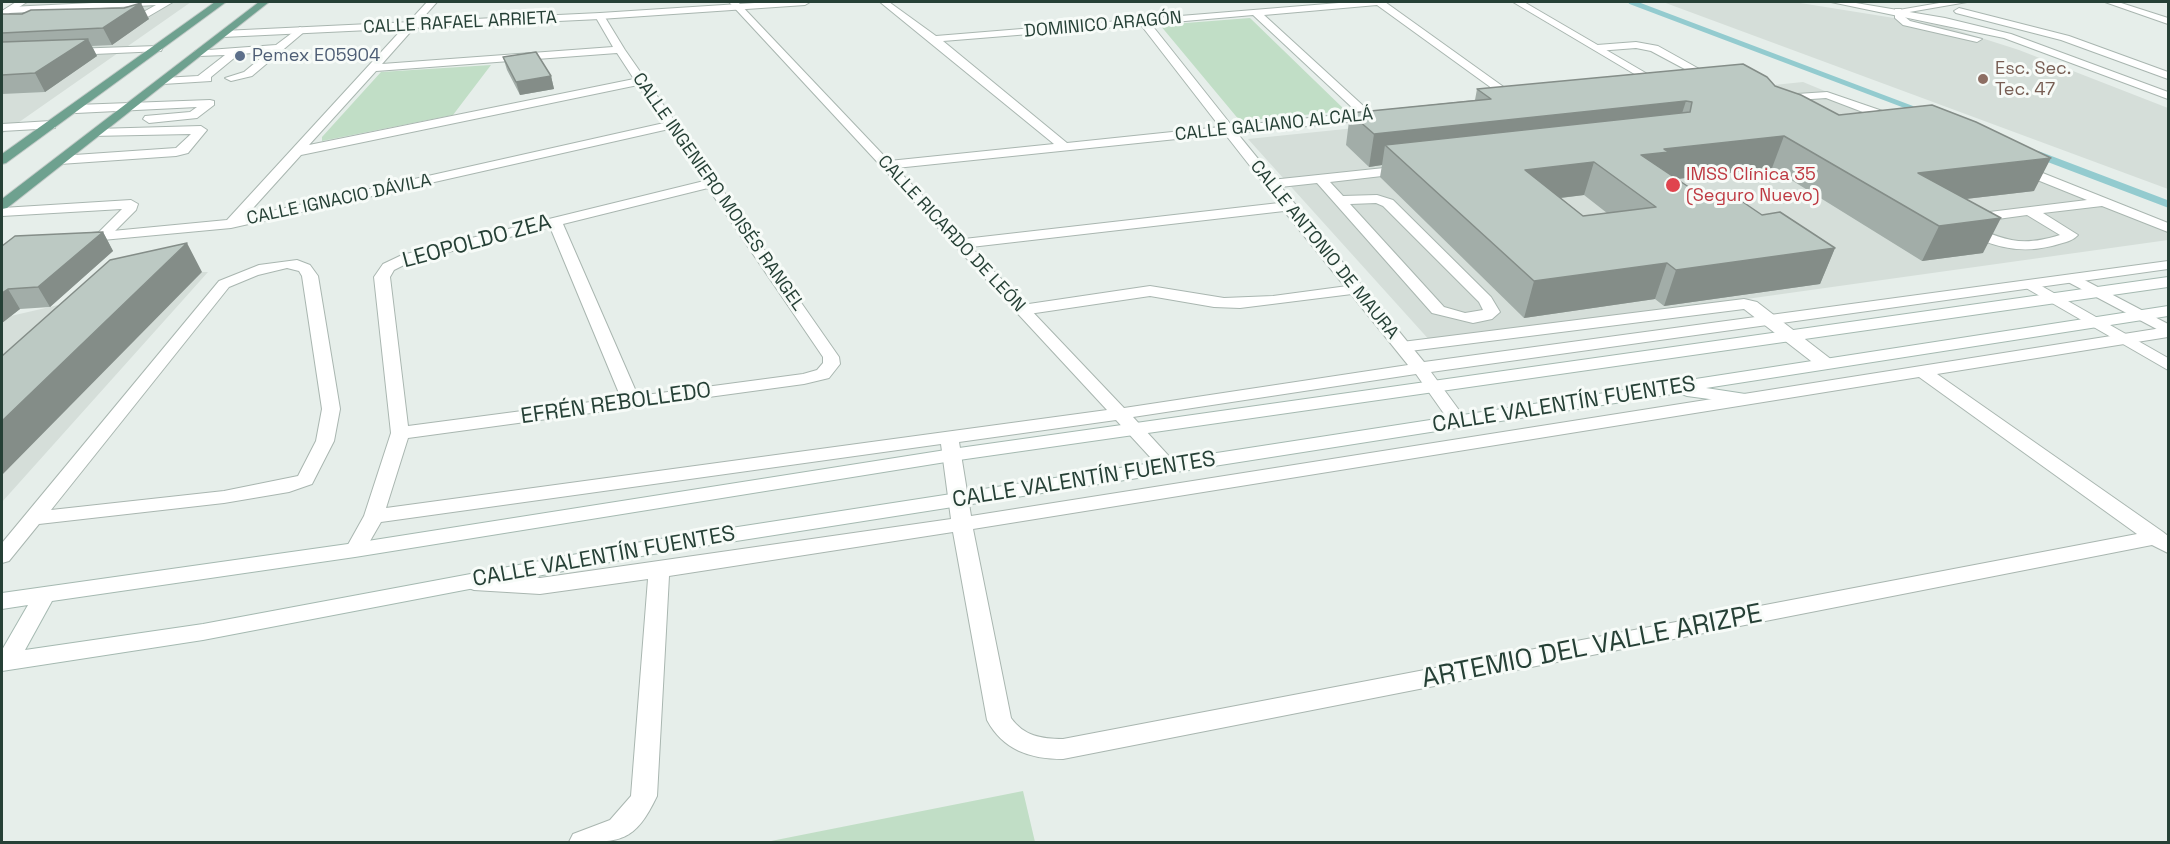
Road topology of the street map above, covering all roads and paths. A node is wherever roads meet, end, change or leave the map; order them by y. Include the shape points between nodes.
1 (22, 2) edge
2 (158, 2) edge
3 (168, 2) edge
4 (221, 2) edge
5 (264, 2) edge
6 (432, 2) edge
7 (805, 2) edge
8 (884, 2) edge
9 (1379, 2) edge
10 (1518, 2) edge
11 (1836, 2) edge
12 (1904, 2) edge
13 (1962, 2) edge
14 (2110, 2) edge
15 (66, 4) edge
16 (735, 4) edge
17 (1927, 5) junction
18 (45, 8) junction
19 (1898, 11) junction
20 (1255, 12) junction
21 (5, 13) edge
22 (600, 16) junction
23 (113, 20) edge
24 (24, 21) edge
25 (2169, 21) edge
26 (1144, 22) junction
27 (411, 25) junction
28 (300, 30) junction
29 (223, 34) junction
30 (934, 39) junction
31 (1977, 39) dead end
32 (280, 48) junction
33 (1597, 48) junction
34 (157, 49) junction
35 (237, 50) junction
36 (620, 50) junction
37 (61, 52) edge
38 (199, 53) junction
39 (262, 62) junction
40 (250, 63) dead end
41 (371, 68) junction
42 (2169, 76) edge
43 (231, 78) dead end
44 (163, 81) junction
45 (641, 81) junction
46 (1699, 85) edge
47 (1641, 89) edge
48 (2169, 96) edge
49 (1765, 100) edge
50 (1494, 103) edge
51 (131, 106) junction
52 (76, 109) junction
53 (1880, 114) junction
54 (1856, 117) edge
55 (110, 122) junction
56 (1902, 123) edge
57 (51, 125) junction
58 (672, 125) junction
59 (2, 128) edge
60 (1229, 130) junction
61 (95, 133) junction
62 (1065, 147) junction
63 (295, 152) junction
64 (2, 160) edge
65 (60, 160) junction
66 (885, 165) junction
67 (2010, 165) edge
68 (1422, 168) edge
69 (1320, 179) junction
70 (712, 183) junction
71 (1271, 184) junction
72 (1340, 200) junction
73 (2103, 202) junction
74 (2, 205) edge
75 (1288, 206) junction
76 (2029, 211) junction
77 (2, 212) edge
78 (555, 221) junction
79 (231, 224) junction
80 (2169, 228) edge
81 (102, 236) junction
82 (69, 239) edge
83 (959, 244) junction
84 (2169, 265) edge
85 (2073, 279) junction
86 (2169, 282) edge
87 (2031, 285) junction
88 (1354, 290) junction
89 (2099, 293) junction
90 (2054, 299) junction
91 (1022, 310) junction
92 (2169, 311) edge
93 (2139, 315) junction
94 (1770, 320) junction
95 (2093, 322) junction
96 (2169, 331) edge
97 (1792, 337) junction
98 (2121, 338) junction
99 (1402, 347) junction
100 (1826, 364) junction
101 (2169, 365) edge
102 (1420, 368) junction
103 (830, 369) joint
104 (1922, 371) junction
105 (1433, 385) junction
106 (1668, 388) junction
107 (1746, 399) junction
108 (632, 403) junction
109 (1119, 414) junction
110 (1458, 421) junction
111 (1135, 431) junction
112 (400, 433) junction
113 (951, 446) junction
114 (1169, 466) junction
115 (960, 499) junction
116 (374, 516) junction
117 (34, 518) junction
118 (962, 524) junction
119 (2162, 542) edge
120 (355, 550) junction
121 (2, 556) edge
122 (660, 570) junction
123 (467, 581) junction
124 (45, 595) junction
125 (2, 601) edge
126 (4, 661) edge
127 (582, 843) edge

1 - 21 street
2 - 15 street
3 - 23 street via 141,17
4 - 34 main road
5 - 29 main road
6 - 27 street
7 - 16 street, CALLE RAFAEL ARRIETA
8 - 30 street
9 - 20 street, DOMINICO ARAGÓN
9 - 50 street via 1522,101
10 - 33 street
11 - 19 street
12 - 17 street
13 - 17 street
14 - 25 street
15 - 18 street
16 - 22 street, CALLE RAFAEL ARRIETA
16 - 66 street, CALLE RICARDO DE LEÓN
17 - 19 street
17 - 42 street via 2045,32
18 - 21 street
18 - 24 street
19 - 31 street via 1907,23
19 - 48 street via 2007,36
20 - 26 street, DOMINICO ARAGÓN
20 - 60 street, CALLE GALIANO ALCALÁ via 1374,115
22 - 27 street, CALLE RAFAEL ARRIETA
22 - 36 street, CALLE INGENIERO MOISÉS RANGEL
26 - 30 street, DOMINICO ARAGÓN
26 - 60 street, CALLE ANTONIO DE MAURA
27 - 28 street, CALLE RAFAEL ARRIETA
27 - 41 street
28 - 29 street, CALLE RAFAEL ARRIETA
28 - 32 street
29 - 38 main road
30 - 62 street
32 - 35 street
32 - 39 street
33 - 46 street via 1654,48 1714,81
33 - 47 street via 1670,87
34 - 37 street
34 - 52 main road
35 - 38 street
35 - 44 street via 204,79
36 - 41 street
36 - 45 street, CALLE INGENIERO MOISÉS RANGEL
38 - 44 main road
39 - 40 street
39 - 43 street via 248,74
41 - 63 street
44 - 51 main road
45 - 58 street, CALLE INGENIERO MOISÉS RANGEL
45 - 63 street
49 - 53 street via 1827,95
51 - 52 street
51 - 55 main road
51 - 55 street via 210,102 189,116
52 - 57 main road
53 - 54 street
53 - 56 street
55 - 61 main road
57 - 59 street
57 - 64 main road
58 - 70 street, CALLE INGENIERO MOISÉS RANGEL
58 - 79 street, CALLE IGNACIO DÁVILA
60 - 62 street, CALLE GALIANO ALCALÁ
60 - 71 street, CALLE ANTONIO DE MAURA
61 - 65 main road
61 - 65 street via 201,130 184,150 176,152
62 - 66 street, CALLE GALIANO ALCALÁ
63 - 79 street
65 - 74 main road
66 - 83 street, CALLE RICARDO DE LEÓN
67 - 73 street
68 - 69 street
69 - 71 street
69 - 72 street
70 - 78 street, LEOPOLDO ZEA
70 - 103 street, CALLE INGENIERO MOISÉS RANGEL via 831,357
71 - 75 street, CALLE ANTONIO DE MAURA
72 - 72 street via 1438,310 1463,319 1492,312 1486,300 1388,203 1362,198
73 - 76 street
73 - 80 street
75 - 83 street
75 - 88 street, CALLE ANTONIO DE MAURA
76 - 76 street via 2071,235 2024,248 2012,247 1996,243 1960,222
77 - 81 street via 131,204
78 - 108 street
78 - 112 street, LEOPOLDO ZEA via 407,258 384,271
79 - 81 street, CALLE IGNACIO DÁVILA
81 - 82 street, CALLE IGNACIO DÁVILA
83 - 91 street, CALLE RICARDO DE LEÓN
84 - 85 street
85 - 87 street
85 - 89 street
86 - 89 street, CALLE VALENTÍN FUENTES
87 - 90 street
87 - 94 street
88 - 91 street via 1227,303 1171,291 1150,291
88 - 99 street, CALLE ANTONIO DE MAURA
89 - 90 street, CALLE VALENTÍN FUENTES
89 - 93 street
90 - 95 street
90 - 97 street, CALLE VALENTÍN FUENTES
91 - 109 street, CALLE RICARDO DE LEÓN
92 - 93 street, CALLE VALENTÍN FUENTES
93 - 95 street, CALLE VALENTÍN FUENTES
93 - 96 street
94 - 97 street
94 - 99 street via 1751,305 1737,304
94 - 102 street
95 - 98 street
95 - 100 street, CALLE VALENTÍN FUENTES
96 - 98 street
97 - 100 street
97 - 105 street, CALLE VALENTÍN FUENTES
98 - 101 street
98 - 104 street
99 - 102 street, CALLE ANTONIO DE MAURA
100 - 106 street, CALLE VALENTÍN FUENTES
102 - 105 street, CALLE ANTONIO DE MAURA
102 - 109 street
103 - 108 street, EFRÉN REBOLLEDO via 804,379
104 - 107 street
104 - 119 street
105 - 110 street, CALLE ANTONIO DE MAURA
105 - 111 street, CALLE VALENTÍN FUENTES
106 - 107 street
106 - 110 street, CALLE VALENTÍN FUENTES
107 - 118 street
108 - 112 street, EFRÉN REBOLLEDO
109 - 111 street, CALLE RICARDO DE LEÓN
109 - 113 street
110 - 114 street, CALLE VALENTÍN FUENTES
111 - 113 street, CALLE VALENTÍN FUENTES
111 - 114 street, CALLE RICARDO DE LEÓN
112 - 116 street, LEOPOLDO ZEA
113 - 115 street
113 - 116 street
113 - 120 street, CALLE VALENTÍN FUENTES
114 - 115 street, CALLE VALENTÍN FUENTES
115 - 118 street
115 - 123 street, CALLE VALENTÍN FUENTES via 647,548
116 - 120 street, LEOPOLDO ZEA
117 - 117 street via 224,284 272,267 292,264 305,268 310,276 331,409 325,441 304,480 224,497
117 - 121 street
118 - 119 street, ARTEMIO DEL VALLE ARIZPE via 999,720 1004,729 1027,747 1044,750
118 - 122 street
120 - 124 street, CALLE VALENTÍN FUENTES
122 - 123 street via 540,586
122 - 127 street via 644,796 629,822 608,835
123 - 126 street, CALLE VALENTÍN FUENTES via 203,632
124 - 125 street, CALLE VALENTÍN FUENTES
124 - 126 street

